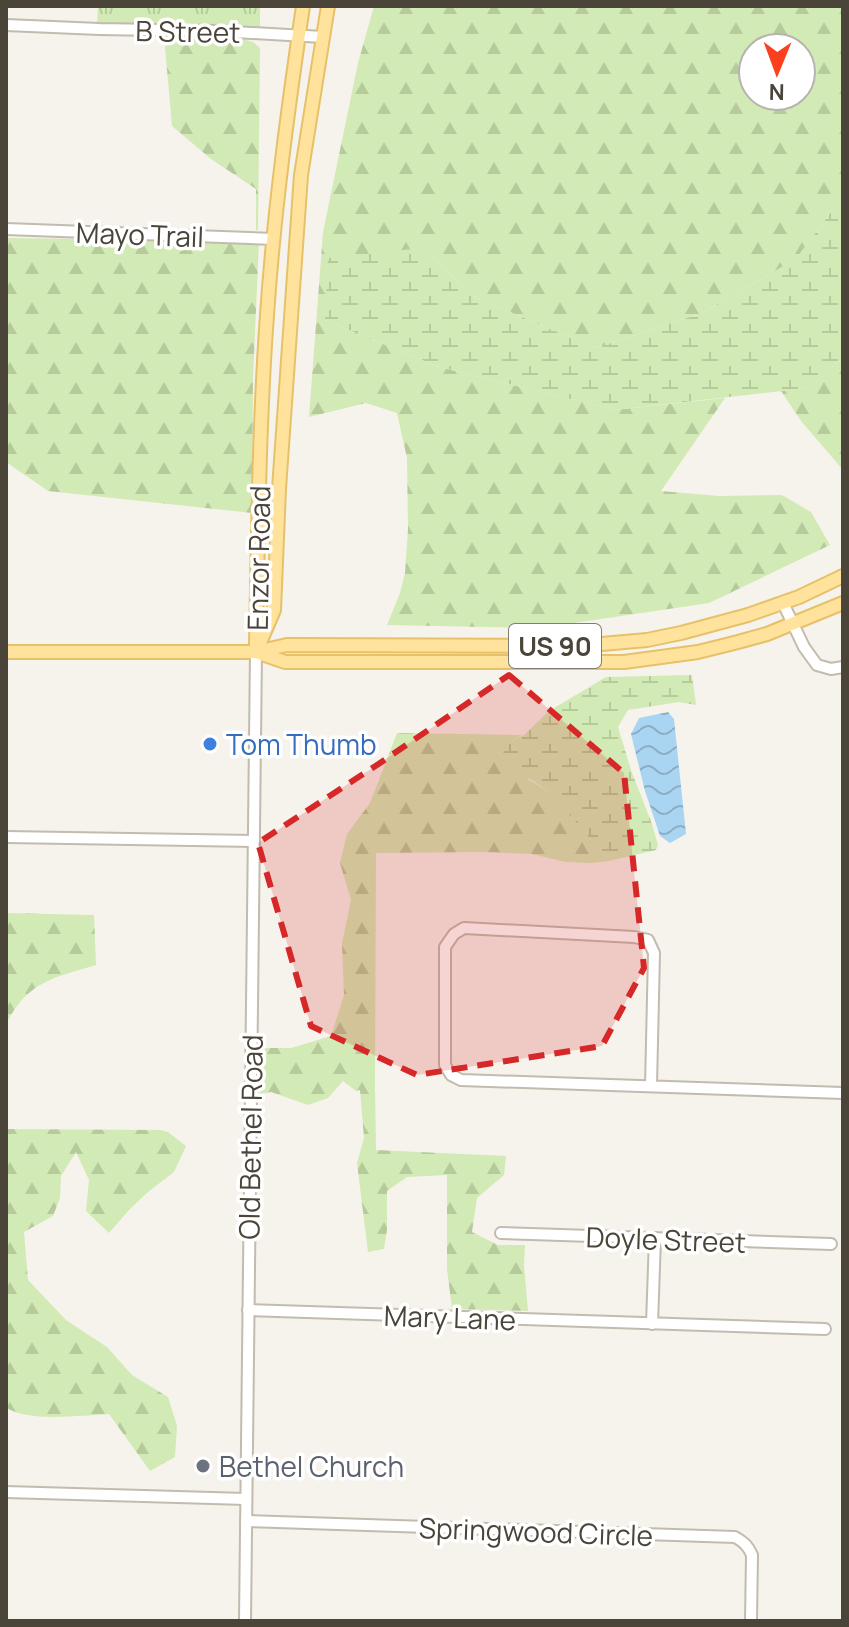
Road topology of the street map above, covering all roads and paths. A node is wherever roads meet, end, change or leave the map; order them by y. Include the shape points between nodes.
1 (303, 6) edge
2 (328, 6) edge
3 (6, 25) edge
4 (299, 35) junction
5 (323, 37) junction
6 (6, 229) edge
7 (274, 239) junction
8 (843, 576) edge
9 (783, 603) junction
10 (843, 603) edge
11 (793, 624) junction
12 (6, 652) edge
13 (256, 652) junction
14 (843, 667) edge
15 (6, 837) edge
16 (254, 841) junction
17 (651, 1086) junction
18 (843, 1093) edge
19 (501, 1233) dead end
20 (655, 1238) junction
21 (831, 1244) dead end
22 (248, 1310) junction
23 (652, 1324) junction
24 (825, 1329) dead end
25 (6, 1492) edge
26 (246, 1499) junction
27 (246, 1521) junction
28 (245, 1621) edge
29 (751, 1621) edge

1 - 4 main road, Enzor Road
2 - 5 main road, Enzor Road
3 - 4 street, B Street
4 - 5 street, B Street
4 - 7 main road, Enzor Road
5 - 13 main road, Enzor Road via 301,175 274,610
6 - 7 street, Mayo Trail
7 - 13 main road, Enzor Road via 257,532
8 - 9 main road, US 90
9 - 11 street
9 - 13 main road, US 90 via 681,633 613,643 287,645
10 - 11 main road, US 90
11 - 13 main road, US 90 via 698,652 624,662 285,662
11 - 14 street via 817,665
12 - 13 main road, US 90
13 - 16 street, Old Bethel Road
15 - 16 street
16 - 22 street, Old Bethel Road
17 - 17 street via 461,1080 451,1075 445,1065 445,947 454,934 464,928 648,940 654,953
17 - 18 street
19 - 20 street, Doyle Street
20 - 21 street, Doyle Street
20 - 23 street
22 - 23 street, Mary Lane
22 - 26 street, Old Bethel Road
23 - 24 street, Mary Lane
25 - 26 street
26 - 27 street, Old Bethel Road
27 - 28 street, Old Bethel Road
27 - 29 street, Springwood Circle via 735,1537 752,1555

